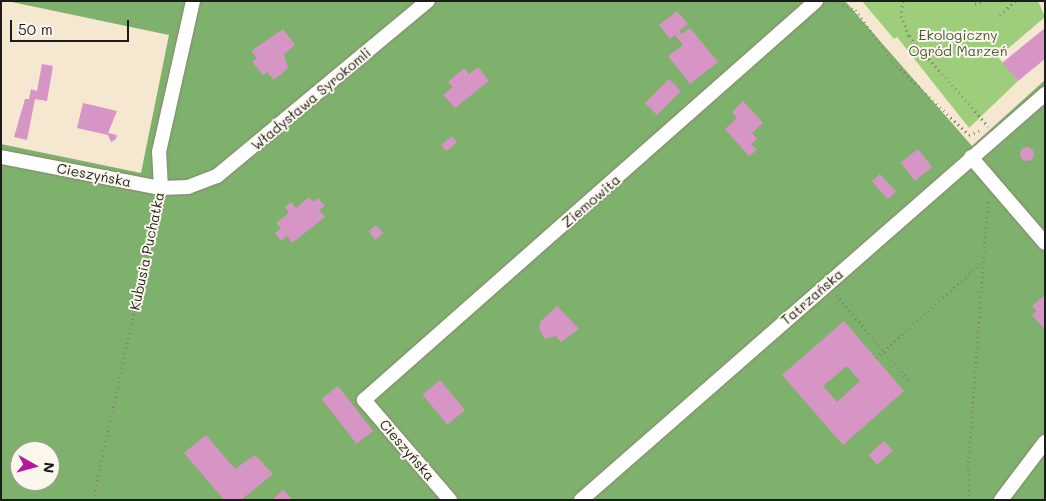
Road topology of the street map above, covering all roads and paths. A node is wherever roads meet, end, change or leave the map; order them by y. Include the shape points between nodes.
1 (193, 1) edge
2 (428, 1) edge
3 (816, 1) edge
4 (833, 1) edge
5 (903, 1) edge
6 (983, 1) edge
7 (1015, 1) edge
8 (975, 4) dead end
9 (1000, 15) dead end
10 (1045, 94) edge
11 (993, 132) junction
12 (1, 157) edge
13 (971, 157) junction
14 (990, 179) junction
15 (188, 187) joint
16 (161, 188) junction
17 (1045, 243) edge
18 (983, 261) junction
19 (826, 284) junction
20 (884, 351) junction
21 (876, 358) dead end
22 (910, 382) dead end
23 (364, 400) joint
24 (1045, 442) edge
25 (93, 500) edge
26 (450, 500) edge
27 (581, 500) edge
28 (970, 500) edge
29 (1001, 500) edge

1 - 16 street, Kubusia Puchatka via 159,152
2 - 15 street, Władysława Syrokomli via 217,176
3 - 23 street, Ziemowita
4 - 11 path via 855,10 894,62 969,135
5 - 11 path via 901,16 909,36
6 - 8 path
7 - 9 path
10 - 11 street, Tatrzańska
11 - 13 street, Tatrzańska
12 - 16 street, Cieszyńska
13 - 14 street
13 - 19 street, Tatrzańska
14 - 17 street
14 - 18 path
15 - 16 street, Cieszyńska
16 - 25 path, Kubusia Puchatka
18 - 20 path
18 - 28 path via 968,467
19 - 20 path
19 - 27 street, Tatrzańska
20 - 21 path
20 - 22 path
23 - 26 street, Cieszyńska
24 - 29 street

